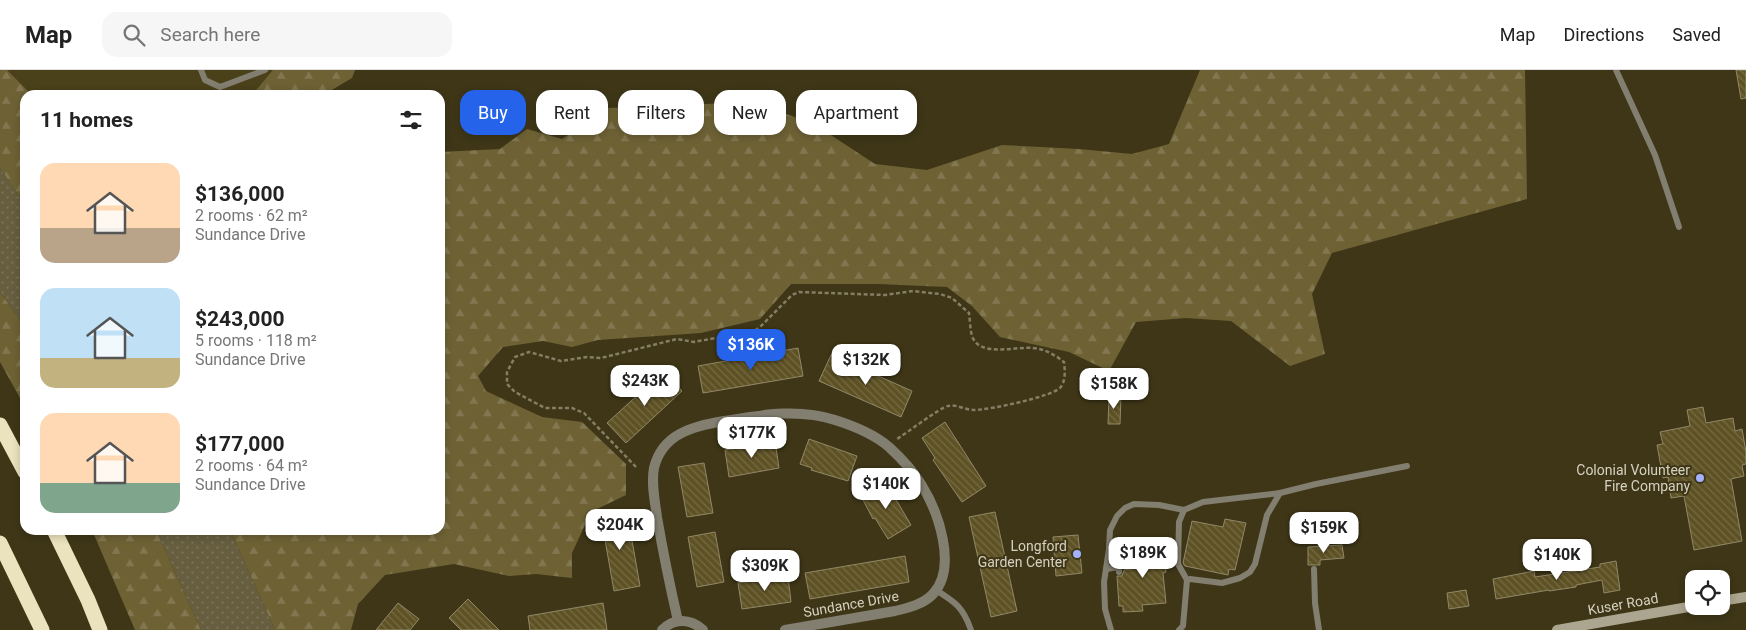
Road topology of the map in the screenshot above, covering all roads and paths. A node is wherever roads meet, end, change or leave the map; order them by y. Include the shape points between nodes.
1 (201, 70) edge
2 (266, 70) edge
3 (1616, 70) edge
4 (1679, 226) dead end
5 (0, 425) edge
6 (895, 440) dead end
7 (20, 463) edge
8 (1408, 466) dead end
9 (636, 467) dead end
10 (1280, 493) junction
11 (1184, 510) junction
12 (56, 535) edge
13 (0, 543) edge
14 (1106, 569) junction
15 (1314, 570) dead end
16 (1119, 572) dead end
17 (1187, 580) junction
18 (936, 590) junction
19 (1746, 597) edge
20 (1730, 600) edge
21 (1685, 608) edge
22 (678, 621) junction
23 (42, 630) edge
24 (100, 630) edge
25 (662, 630) edge
26 (703, 630) edge
27 (785, 630) edge
28 (971, 630) edge
29 (1111, 630) edge
30 (1178, 630) edge
31 (1319, 630) edge
32 (1557, 630) edge

1 - 2 lane via 205,80 220,87
3 - 4 lane via 1655,155
5 - 7 highway
6 - 9 path via 947,406 984,410 1048,394 1060,388 1064,380 1064,362 1053,353 1034,348 988,349 977,345 972,336 969,313 952,298 913,291 886,295 800,292 792,295 753,331 694,342 677,339 601,358 561,361 529,352 515,357 506,372 507,384 515,392 545,408 572,408 584,413
8 - 10 lane
10 - 11 lane via 1203,502
10 - 17 lane via 1267,516 1250,572 1222,583
11 - 14 lane via 1134,504 1125,508 1110,528
11 - 17 lane via 1179,522 1178,564
12 - 24 highway
13 - 23 highway
14 - 16 lane via 1119,567
14 - 29 lane via 1105,610
15 - 31 lane
17 - 30 lane via 1183,626
18 - 22 street via 945,557 937,520 921,484 900,458 869,434 836,420 811,414 764,414 689,429 668,441 658,457 654,470 655,504
18 - 27 street, Sundance Drive via 925,600 896,611
18 - 28 lane via 964,613
19 - 20 street
21 - 32 street, Kuser Road
22 - 25 street
22 - 26 street via 692,622

